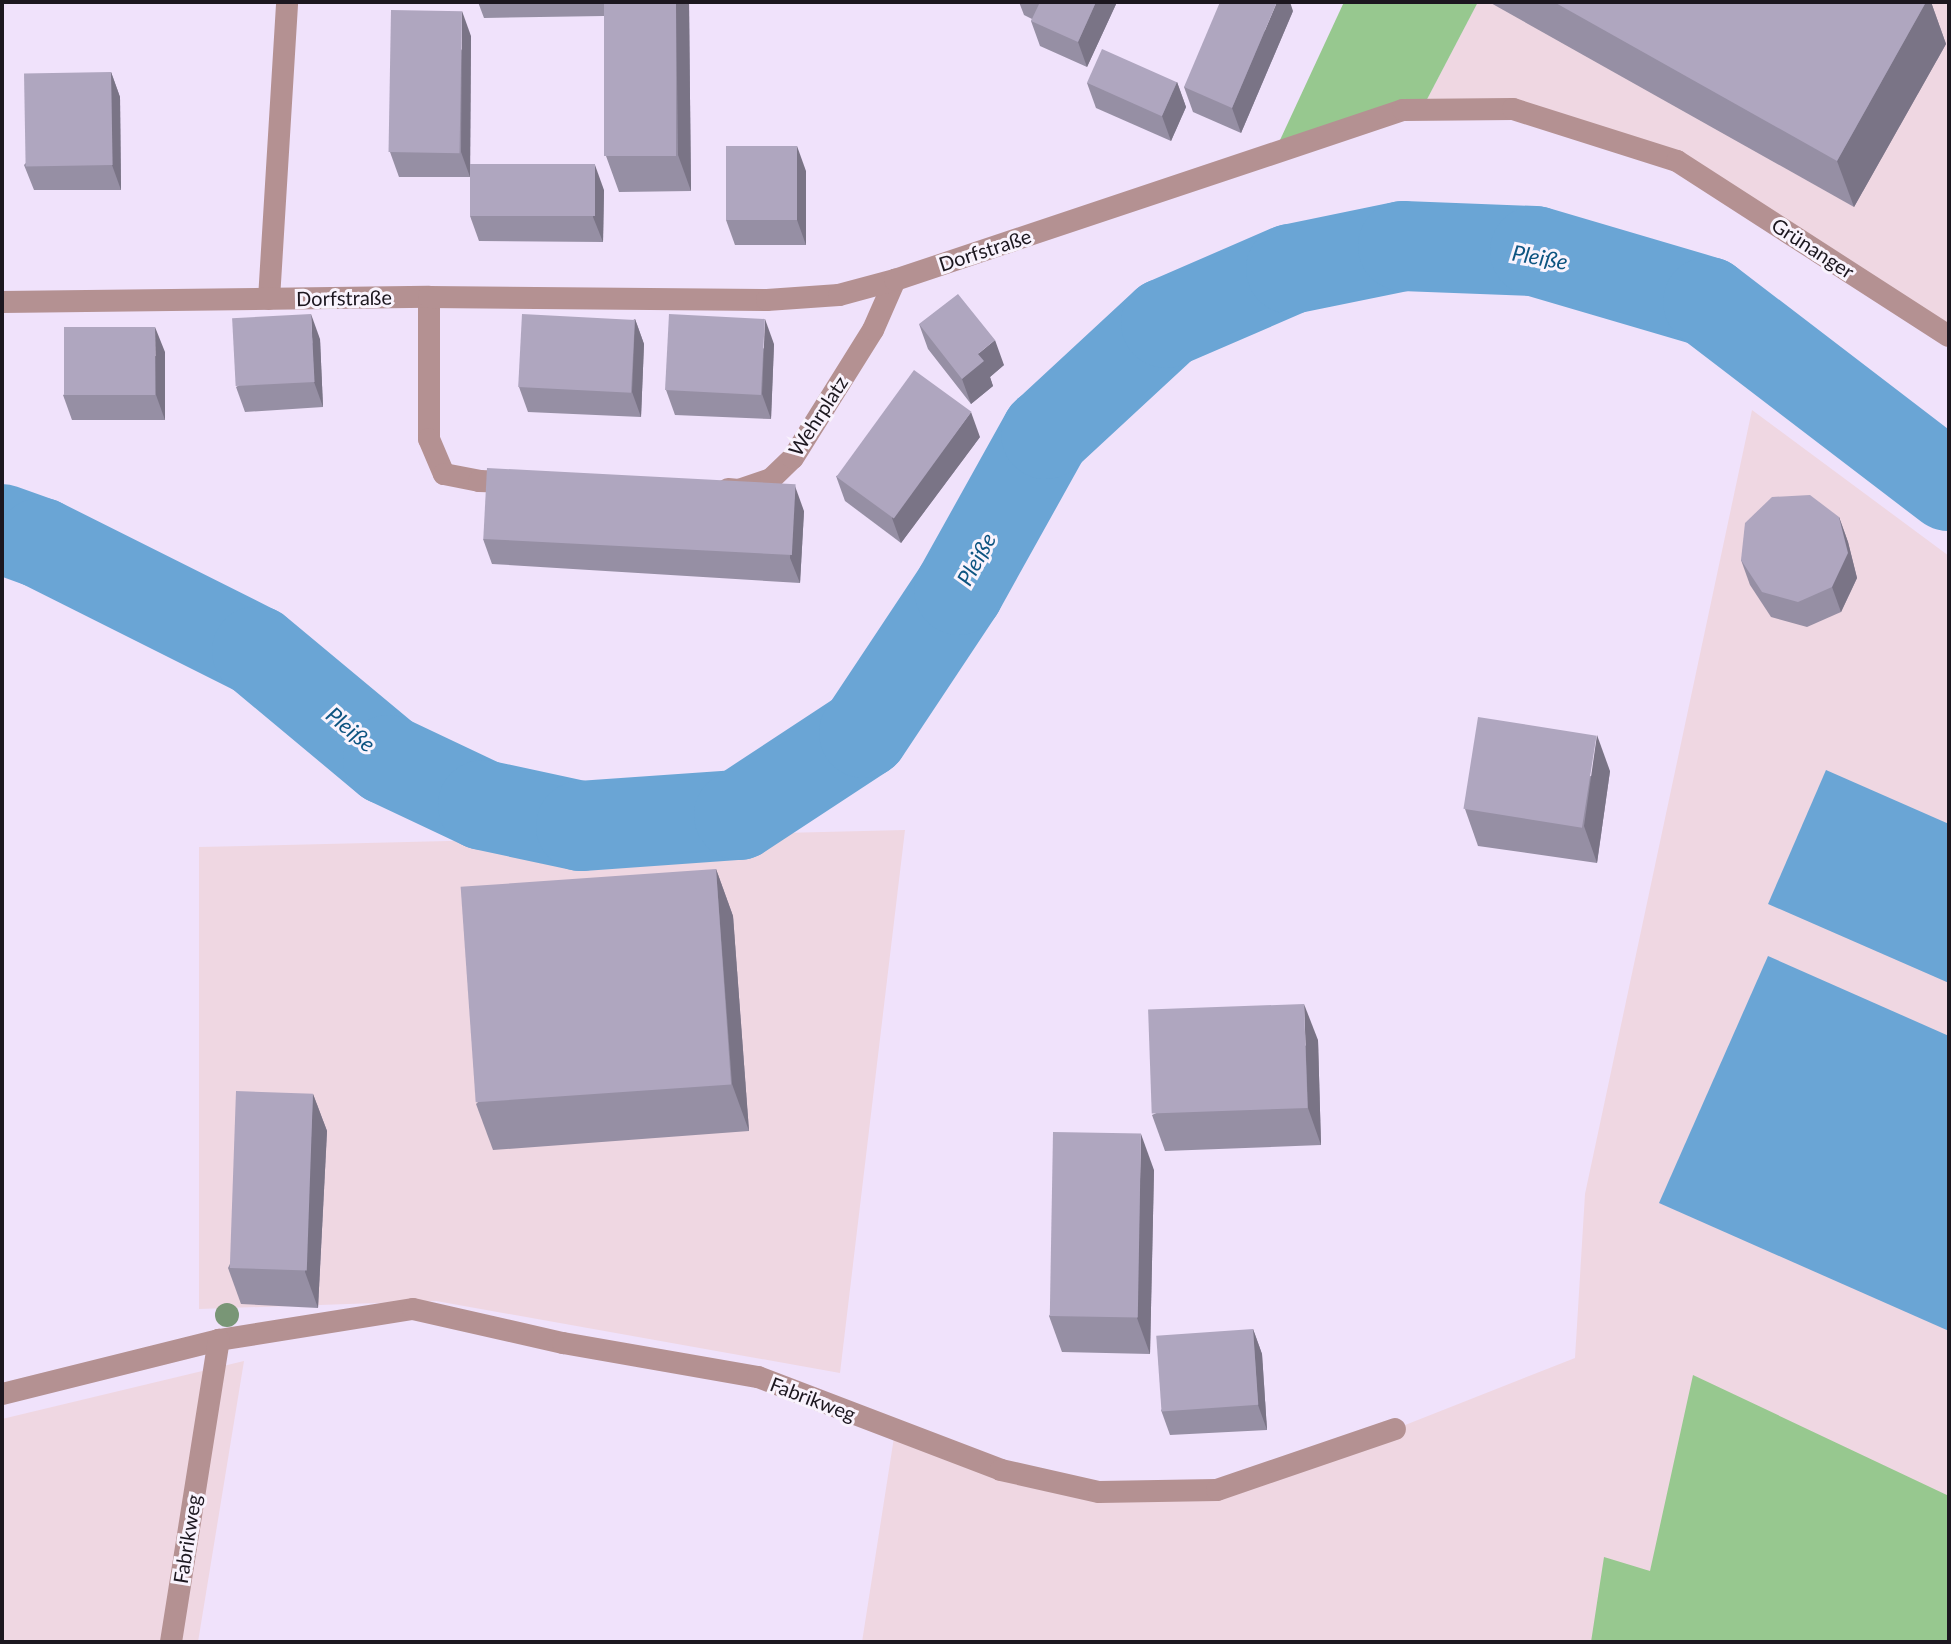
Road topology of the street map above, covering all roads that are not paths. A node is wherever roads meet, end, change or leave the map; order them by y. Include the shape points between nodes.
1 (287, 2) edge
2 (1677, 161) joint
3 (895, 280) junction
4 (429, 297) junction
5 (269, 299) junction
6 (2, 302) edge
7 (1949, 336) edge
8 (540, 483) edge
9 (708, 489) edge
10 (219, 1340) junction
11 (2, 1394) edge
12 (1395, 1429) dead end
13 (171, 1642) edge

1 - 5 street, Dorfstraße
2 - 3 street, Dorfstraße via 1513,109 1403,110
2 - 7 street, Grünanger
3 - 4 street, Dorfstraße via 839,295 767,300
3 - 9 street, Wehrplatz via 873,330 793,458 771,479 739,490
4 - 5 street, Dorfstraße
4 - 8 street via 429,439 444,474
5 - 6 street, Dorfstraße
10 - 11 street, Fabrikweg
10 - 12 street, Fabrikweg via 413,1309 563,1343 758,1377 1001,1470 1099,1492 1217,1490
10 - 13 street, Fabrikweg

